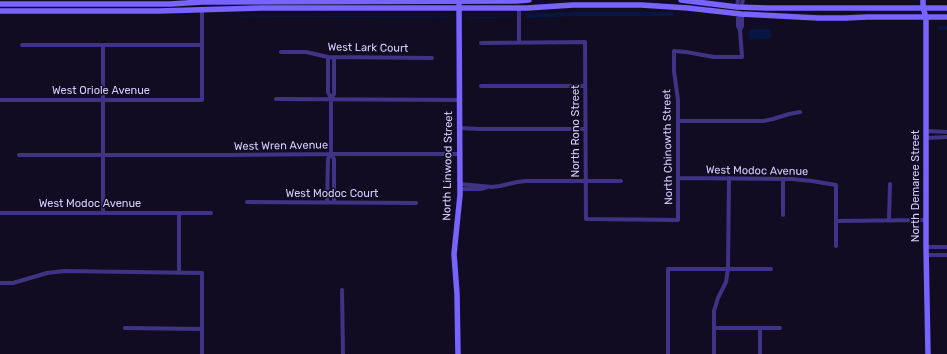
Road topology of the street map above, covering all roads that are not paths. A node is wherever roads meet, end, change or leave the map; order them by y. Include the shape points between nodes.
1 (528, 0) edge
2 (681, 0) edge
3 (738, 0) edge
4 (743, 0) edge
5 (923, 0) edge
6 (930, 0) edge
7 (202, 1) edge
8 (459, 1) junction
9 (255, 2) junction
10 (0, 4) edge
11 (739, 7) junction
12 (459, 8) junction
13 (519, 8) junction
14 (688, 8) junction
15 (923, 8) junction
16 (929, 8) junction
17 (947, 8) edge
18 (790, 9) junction
19 (202, 10) junction
20 (0, 11) edge
21 (145, 11) junction
22 (741, 14) junction
23 (926, 17) junction
24 (947, 17) edge
25 (481, 43) dead end
26 (519, 43) junction
27 (22, 45) dead end
28 (103, 45) junction
29 (202, 45) junction
30 (282, 52) dead end
31 (328, 57) junction
32 (334, 57) junction
33 (432, 58) dead end
34 (481, 86) dead end
35 (585, 86) junction
36 (276, 99) dead end
37 (331, 99) junction
38 (0, 100) edge
39 (103, 100) junction
40 (459, 100) junction
41 (800, 112) dead end
42 (678, 121) junction
43 (459, 128) junction
44 (585, 129) junction
45 (926, 131) junction
46 (947, 132) edge
47 (947, 137) edge
48 (926, 138) junction
49 (331, 154) junction
50 (460, 154) junction
51 (19, 155) dead end
52 (103, 155) junction
53 (678, 178) junction
54 (729, 178) junction
55 (783, 179) junction
56 (586, 181) junction
57 (621, 181) dead end
58 (890, 184) dead end
59 (460, 186) junction
60 (247, 202) dead end
61 (327, 202) junction
62 (334, 202) junction
63 (416, 203) dead end
64 (0, 213) edge
65 (103, 213) junction
66 (179, 213) junction
67 (211, 213) dead end
68 (783, 215) dead end
69 (586, 219) joint
70 (836, 220) junction
71 (889, 220) junction
72 (926, 220) junction
73 (836, 246) dead end
74 (926, 247) junction
75 (947, 247) edge
76 (926, 255) junction
77 (947, 255) edge
78 (728, 269) junction
79 (771, 269) dead end
80 (179, 272) junction
81 (0, 283) edge
82 (342, 290) dead end
83 (125, 328) dead end
84 (714, 328) junction
85 (760, 328) junction
86 (780, 328) dead end
87 (202, 329) junction
88 (202, 354) edge
89 (342, 354) edge
90 (458, 354) edge
91 (668, 354) edge
92 (714, 354) edge
93 (760, 354) edge
94 (928, 354) edge

1 - 8 main road
2 - 11 main road
3 - 11 street
4 - 11 street
5 - 15 main road, North Demaree Street
6 - 16 main road, North Demaree Street
7 - 9 main road
7 - 10 main road via 170,4
7 - 21 main road via 198,6
8 - 9 main road
8 - 12 main road, North Linwood Street
9 - 19 main road via 208,5
11 - 14 main road
11 - 18 main road
12 - 13 main road
12 - 19 main road
12 - 40 main road, North Linwood Street
13 - 14 main road via 573,4
13 - 26 street
14 - 22 main road
15 - 16 main road
15 - 18 main road
15 - 23 main road, North Demaree Street
16 - 17 main road
16 - 23 main road, North Demaree Street
18 - 22 main road via 780,12 746,11
19 - 21 main road
19 - 29 street
20 - 21 main road
22 - 23 main road via 826,18
22 - 42 street, North Chinowth Street via 738,26 742,57 711,57 674,51
23 - 24 main road
23 - 45 main road, North Demaree Street
25 - 26 street
26 - 35 street, North Rono Street via 585,42
27 - 28 street
28 - 29 street
28 - 39 street
29 - 39 street, West Oriole Avenue via 202,100
30 - 31 street, West Lark Court via 306,52
31 - 32 street, West Lark Court
31 - 37 street via 328,92
32 - 33 street, West Lark Court
32 - 37 street via 334,94
34 - 35 street
35 - 44 street, North Rono Street
36 - 37 street
37 - 40 street
37 - 49 street
38 - 39 street, West Oriole Avenue
39 - 52 street
40 - 43 main road, North Linwood Street
41 - 42 street via 763,121
42 - 53 street, North Chinowth Street
43 - 44 street
43 - 50 main road, North Linwood Street
44 - 56 street, North Rono Street
45 - 46 street
45 - 48 main road, North Demaree Street
47 - 48 street
48 - 72 main road, North Demaree Street
49 - 50 street, West Wren Avenue
49 - 52 street, West Wren Avenue
49 - 61 street via 328,159
49 - 62 street via 334,159
50 - 59 main road, North Linwood Street
51 - 52 street, West Wren Avenue
52 - 65 street
53 - 54 street, West Modoc Avenue
53 - 69 street, North Chinowth Street via 678,220
54 - 55 street, West Modoc Avenue
54 - 78 street
55 - 68 street
55 - 70 street, West Modoc Avenue via 836,185
56 - 57 street
56 - 59 street via 522,181 481,189
56 - 69 street, North Rono Street
58 - 71 street
59 - 90 main road, North Linwood Street via 454,254
60 - 61 street, West Modoc Court
61 - 62 street, West Modoc Court
62 - 63 street, West Modoc Court
64 - 65 street, West Modoc Avenue
65 - 66 street, West Modoc Avenue
66 - 67 street
66 - 80 street
70 - 71 street
70 - 73 street
71 - 72 street
72 - 74 main road, North Demaree Street
74 - 75 street
74 - 76 main road, North Demaree Street
76 - 77 street
76 - 94 main road, North Demaree Street
78 - 79 street
78 - 84 street via 726,282 714,310
78 - 91 street via 668,269
80 - 81 street via 64,271 13,283
80 - 87 street via 202,273
82 - 89 street
83 - 87 street
84 - 85 street
84 - 92 street
85 - 86 street
85 - 93 street
87 - 88 street

